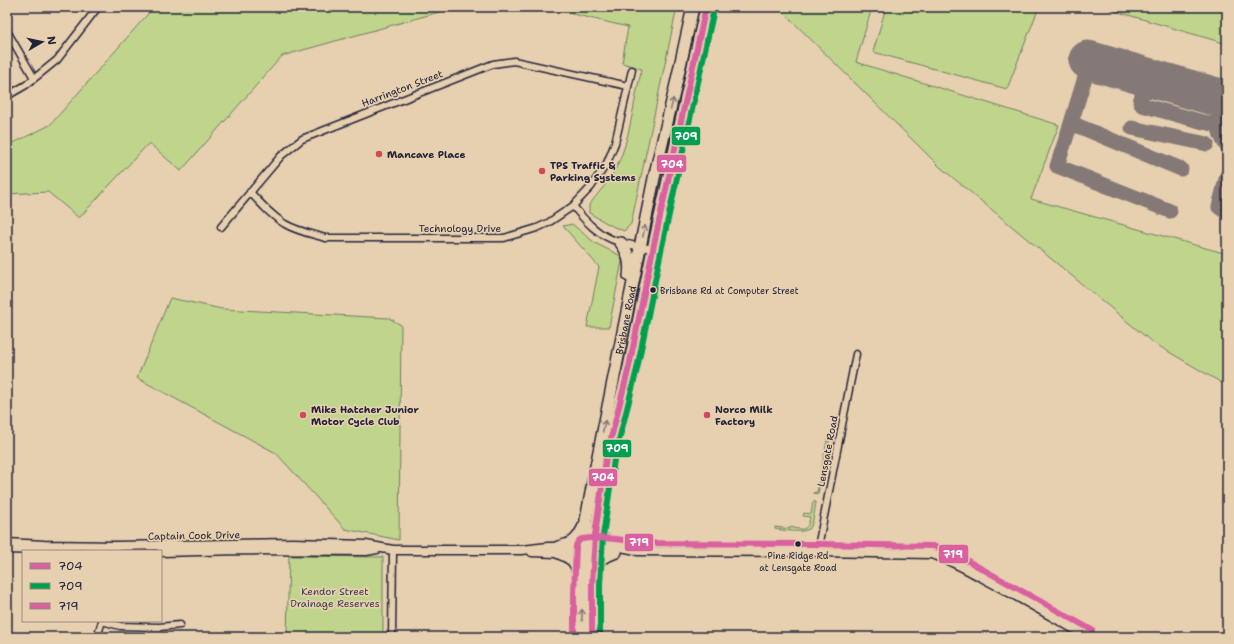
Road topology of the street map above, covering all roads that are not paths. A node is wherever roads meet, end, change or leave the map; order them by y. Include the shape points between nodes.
1 (98, 7) edge
2 (693, 7) edge
3 (706, 7) edge
4 (7, 31) edge
5 (632, 70) dead end
6 (34, 78) junction
7 (628, 86) junction
8 (7, 96) edge
9 (250, 192) junction
10 (573, 206) junction
11 (221, 227) dead end
12 (620, 243) junction
13 (641, 246) junction
14 (653, 249) junction
15 (625, 324) junction
16 (856, 354) dead end
17 (591, 519) junction
18 (7, 543) edge
19 (116, 548) edge
20 (381, 548) junction
21 (7, 549) edge
22 (40, 550) edge
23 (394, 550) junction
24 (559, 550) junction
25 (589, 550) junction
26 (616, 550) junction
27 (162, 552) edge
28 (817, 552) junction
29 (592, 569) junction
30 (582, 595) junction
31 (102, 622) edge
32 (106, 622) edge
33 (180, 625) dead end
34 (96, 637) edge
35 (392, 637) edge
36 (582, 637) edge
37 (592, 637) edge
38 (1088, 637) edge

1 - 6 street via 57,60
13 -> 2 highway, Brisbane Road
3 - 14 highway, Brisbane Road
4 - 6 street
5 - 7 street, Technology Drive
6 - 8 street
7 - 9 street, Harrington Street via 514,61 493,64 302,139 281,156
7 - 10 street, Technology Drive via 615,144 607,163 591,187
9 - 10 street, Technology Drive via 268,212 286,224 324,238 504,238 537,228
9 - 11 street, Harrington Street
10 - 12 street via 592,228
12 - 13 street
12 - 15 highway via 630,263
13 - 14 street
13 - 15 highway, Brisbane Road
14 - 17 highway, Brisbane Road via 629,367
17 -> 15 highway, Brisbane Road via 596,464
16 - 28 street, Lensgate Road
17 - 24 highway via 573,543
17 - 25 highway, Brisbane Road
17 - 26 highway via 602,538
18 - 19 street, Captain Cook Drive
19 - 20 street, Captain Cook Drive via 288,543 366,545
20 - 23 street, Captain Cook Drive
20 - 27 street, Captain Cook Drive via 366,551
21 - 22 street
23 - 24 street, Captain Cook Drive
23 - 35 street
24 - 25 street, Captain Cook Drive
24 - 30 highway via 576,565
25 - 26 street, Captain Cook Drive
25 - 29 highway, Brisbane Road
25 - 30 highway, Brisbane Road
26 - 28 street, Captain Cook Drive
26 - 29 highway via 602,558
28 - 38 street, Captain Cook Drive via 923,553 940,557
29 - 37 highway, Brisbane Road
36 -> 30 highway, Brisbane Road
31 - 34 street
32 - 33 street via 120,626

